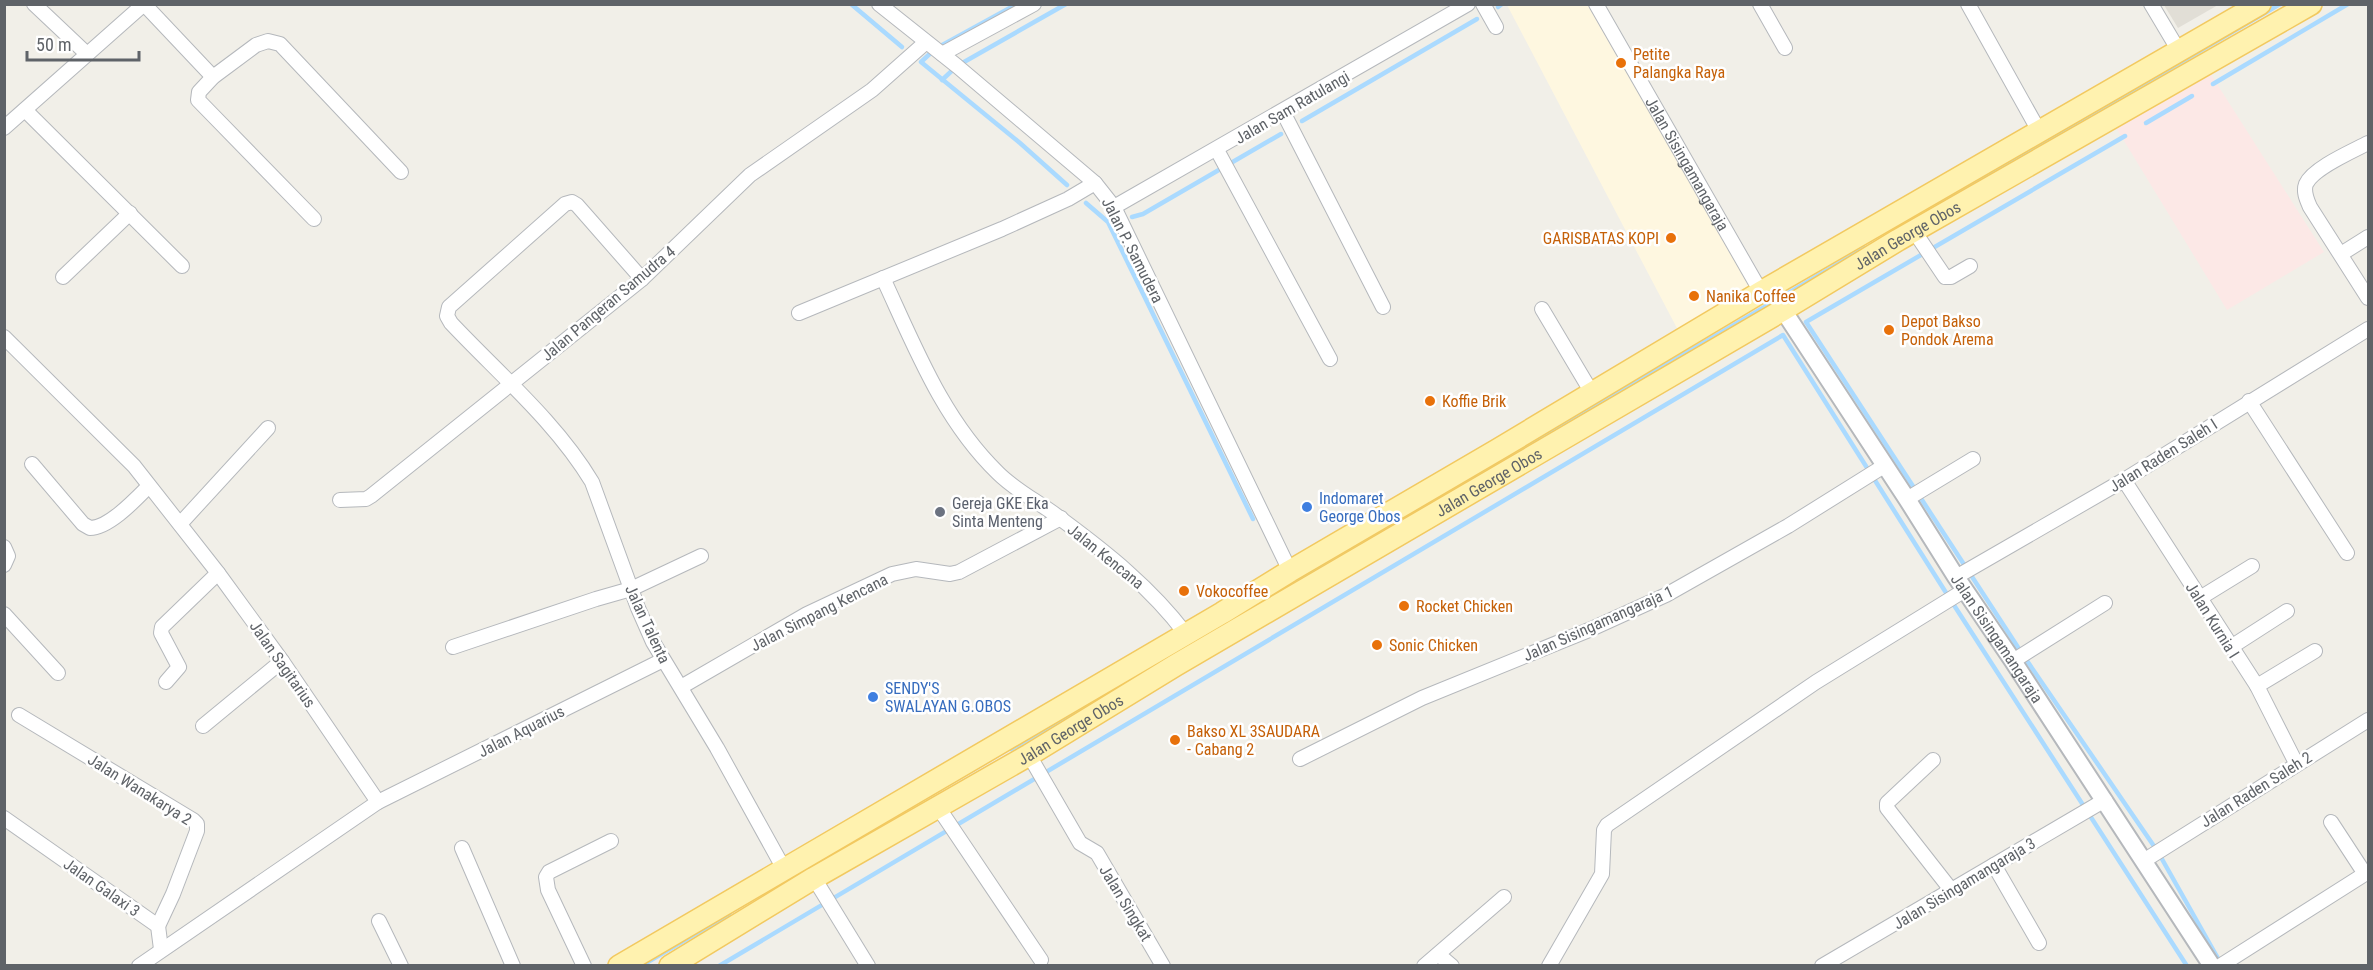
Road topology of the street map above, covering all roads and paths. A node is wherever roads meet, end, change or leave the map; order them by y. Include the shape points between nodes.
1 (34, 4) edge
2 (144, 4) edge
3 (879, 4) edge
4 (1034, 4) edge
5 (1468, 4) edge
6 (1483, 4) edge
7 (1760, 4) edge
8 (1968, 4) edge
9 (2151, 4) edge
10 (2260, 4) edge
11 (2311, 4) edge
12 (1601, 6) edge
13 (1496, 27) dead end
14 (925, 43) junction
15 (1785, 48) dead end
16 (2179, 51) junction
17 (87, 54) junction
18 (942, 54) junction
19 (213, 77) junction
20 (25, 110) junction
21 (1283, 112) junction
22 (4, 128) edge
23 (2039, 131) junction
24 (2368, 142) edge
25 (1216, 150) junction
26 (401, 172) dead end
27 (1095, 183) junction
28 (1114, 207) junction
29 (130, 213) junction
30 (314, 219) dead end
31 (1884, 221) junction
32 (1906, 236) junction
33 (2368, 237) edge
34 (2341, 254) junction
35 (182, 266) dead end
36 (1970, 266) dead end
37 (63, 277) dead end
38 (883, 278) junction
39 (642, 279) junction
40 (1761, 292) junction
41 (2368, 298) edge
42 (1383, 307) dead end
43 (1542, 309) dead end
44 (1783, 310) junction
45 (799, 313) dead end
46 (2368, 329) edge
47 (4, 337) edge
48 (1330, 359) dead end
49 (510, 385) junction
50 (1592, 393) junction
51 (2249, 401) junction
52 (268, 428) dead end
53 (1497, 450) junction
54 (1973, 459) dead end
55 (32, 464) dead end
56 (1884, 466) junction
57 (1510, 470) junction
58 (2124, 480) junction
59 (150, 486) junction
60 (1907, 499) junction
61 (340, 500) dead end
62 (1060, 518) junction
63 (180, 524) junction
64 (4, 547) edge
65 (2347, 553) dead end
66 (700, 556) dead end
67 (6, 564) edge
68 (2252, 566) dead end
69 (1290, 571) junction
70 (218, 573) junction
71 (1960, 584) junction
72 (631, 589) junction
73 (2200, 598) junction
74 (2105, 603) dead end
75 (2287, 611) dead end
76 (4, 614) edge
77 (1185, 633) junction
78 (453, 647) dead end
79 (2230, 647) junction
80 (2315, 651) dead end
81 (663, 660) junction
82 (282, 661) junction
83 (2013, 661) junction
84 (58, 673) dead end
85 (166, 682) dead end
86 (2257, 686) junction
87 (681, 687) junction
88 (19, 715) dead end
89 (2368, 720) edge
90 (203, 726) dead end
91 (1029, 754) junction
92 (1300, 759) dead end
93 (1933, 760) dead end
94 (2296, 764) junction
95 (2105, 800) junction
96 (378, 802) junction
97 (938, 807) junction
98 (4, 818) edge
99 (2331, 822) dead end
100 (611, 841) dead end
101 (462, 848) dead end
102 (2145, 860) junction
103 (1994, 865) junction
104 (784, 869) junction
105 (2367, 873) edge
106 (814, 878) junction
107 (1952, 891) junction
108 (1504, 897) dead end
109 (379, 921) dead end
110 (158, 926) junction
111 (2039, 943) dead end
112 (161, 949) junction
113 (1439, 955) junction
114 (1041, 960) dead end
115 (139, 966) edge
116 (401, 966) edge
117 (513, 966) edge
118 (584, 966) edge
119 (619, 966) edge
120 (670, 966) edge
121 (867, 966) edge
122 (1163, 966) edge
123 (1424, 966) edge
124 (1452, 966) edge
125 (1549, 966) edge
126 (1822, 966) edge
127 (2212, 966) edge
128 (2220, 966) edge

1 - 17 street
2 - 17 street
2 - 19 street
3 - 14 street, Jalan P. Samudera
4 - 18 street
5 - 21 street, Jalan Sam Ratulangi
6 - 13 street
7 - 15 street
8 - 23 street
9 - 16 street
10 - 16 main road, Jalan George Obos
11 - 32 main road, Jalan George Obos
12 - 40 street, Jalan Sisingamangaraja
14 - 18 street, Jalan P. Samudera
14 - 39 street, Jalan Pangeran Samudra 4 via 872,90 750,175
16 - 23 main road, Jalan George Obos
17 - 20 street
18 - 27 street, Jalan P. Samudera
19 - 26 street via 256,45 268,40 280,44
19 - 30 street via 198,92 202,106
20 - 22 street
20 - 29 street
21 - 25 street, Jalan Sam Ratulangi
21 - 42 street
23 - 31 main road, Jalan George Obos
24 - 34 street via 2330,163 2306,184 2305,196 2310,207
25 - 28 street, Jalan Sam Ratulangi
25 - 48 street
27 - 28 street, Jalan P. Samudera
27 - 38 street via 1002,229
28 - 69 street, Jalan P. Samudera
29 - 35 street
29 - 37 street
31 - 32 main road
31 - 40 main road, Jalan George Obos
32 - 36 street via 1945,277
32 - 44 main road, Jalan George Obos
33 - 34 street
34 - 41 street
38 - 45 street
38 - 62 street, Jalan Kencana via 924,367 958,428 999,474
39 - 49 street, Jalan Pangeran Samudra 4
39 - 49 street, Jalan Talenta via 577,205 565,204 449,307 447,316 451,323
40 - 50 main road, Jalan George Obos
43 - 50 street
44 - 56 street, Jalan Sisingamangaraja
44 - 57 main road, Jalan George Obos
46 - 51 street, Jalan Raden Saleh I
47 - 59 street, Jalan Sagitarius
49 - 61 street, Jalan Pangeran Samudra 4 via 371,496
49 - 72 street, Jalan Talenta via 569,448 592,483
50 - 53 main road, Jalan George Obos
51 - 58 street, Jalan Raden Saleh I
51 - 65 street
52 - 63 street
53 - 57 main road
53 - 69 main road, Jalan George Obos
54 - 60 street
55 - 59 street via 90,528 103,525
56 - 60 street, Jalan Sisingamangaraja
56 - 92 street, Jalan Sisingamangaraja 1 via 1666,595 1422,698
57 - 91 main road, Jalan George Obos
58 - 71 street, Jalan Raden Saleh I
58 - 73 street, Jalan Kurnia I
59 - 63 street, Jalan Sagitarius
60 - 71 street, Jalan Sisingamangaraja
62 - 77 street, Jalan Kencana via 1151,594
62 - 87 street, Jalan Simpang Kencana via 959,572 916,569 892,574 807,614
63 - 70 street, Jalan Sagitarius
64 - 67 street
66 - 72 street
68 - 73 street
69 - 77 main road, Jalan George Obos
70 - 82 street, Jalan Sagitarius
70 - 85 street via 162,627 161,633 179,667
71 - 83 street, Jalan Sisingamangaraja
71 - 125 street via 1609,822 1604,830 1602,874
72 - 78 street
72 - 81 street, Jalan Talenta
73 - 79 street, Jalan Kurnia I
74 - 83 street
75 - 79 street
76 - 84 street
77 - 104 main road, Jalan George Obos
79 - 86 street, Jalan Kurnia I
80 - 86 street
81 - 87 street, Jalan Talenta
81 - 96 street, Jalan Aquarius
82 - 90 street
82 - 96 street, Jalan Sagitarius
83 - 95 street, Jalan Sisingamangaraja
86 - 94 street, Jalan Kurnia I
87 - 104 street, Jalan Talenta
88 - 110 street, Jalan Wanakarya 2 via 197,824
89 - 94 street, Jalan Raden Saleh 2
91 - 97 main road, Jalan George Obos
91 - 122 street, Jalan Singkat via 1080,843 1097,853
93 - 107 street via 1887,808
94 - 102 street, Jalan Raden Saleh 2
95 - 102 street, Jalan Sisingamangaraja
95 - 103 street, Jalan Sisingamangaraja 3
96 - 112 street
97 - 106 main road, Jalan George Obos
97 - 114 street
98 - 110 street, Jalan Galaxi 3
99 - 105 street
100 - 118 street via 546,877 548,890
101 - 117 street
102 - 127 street, Jalan Sisingamangaraja
103 - 107 street, Jalan Sisingamangaraja 3
103 - 111 street
104 - 119 main road, Jalan George Obos
105 - 128 street
106 - 120 main road, Jalan George Obos
106 - 121 street
107 - 126 street, Jalan Sisingamangaraja 3
108 - 113 street
109 - 116 street
110 - 112 street, Jalan Galaxi 3
112 - 115 street
113 - 123 street
113 - 124 street

